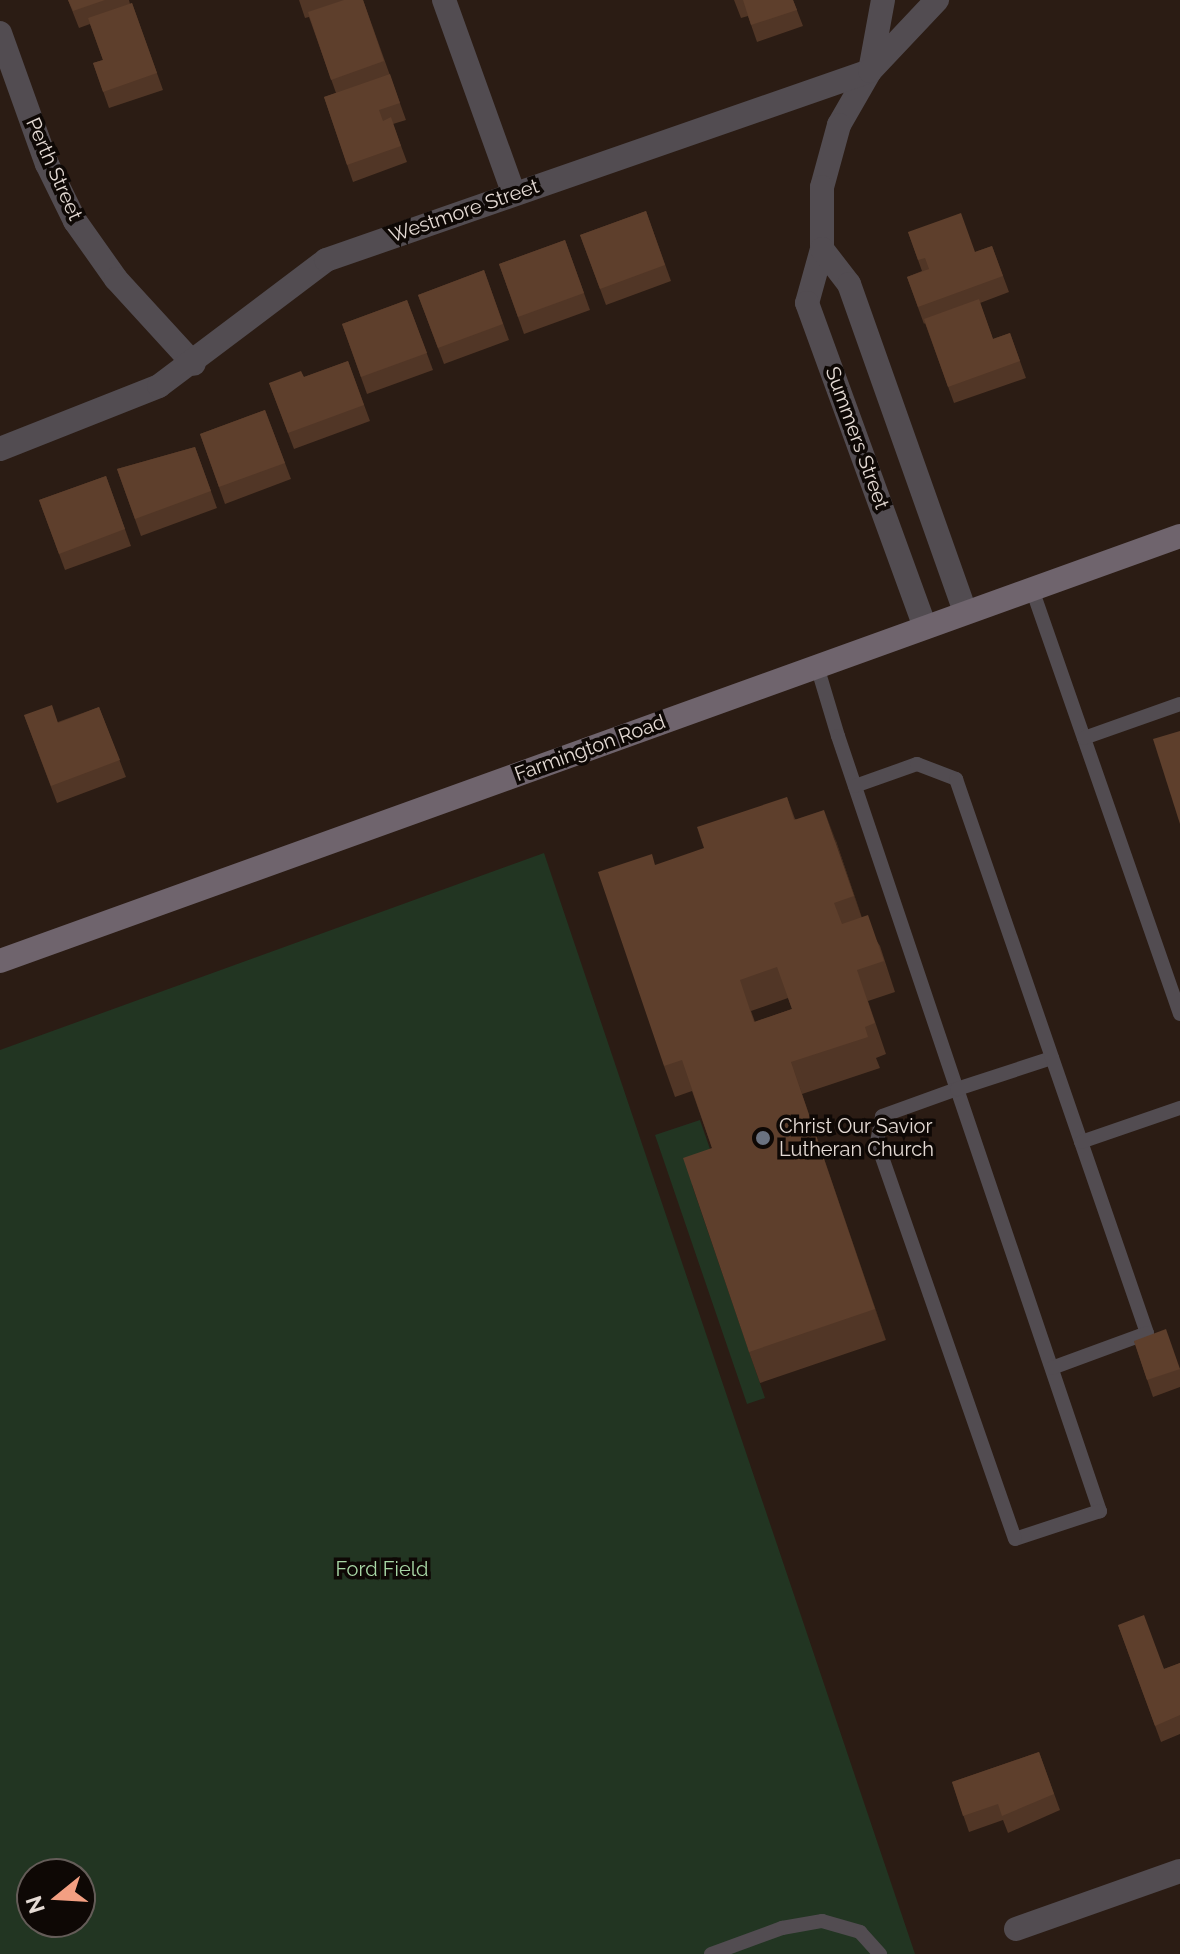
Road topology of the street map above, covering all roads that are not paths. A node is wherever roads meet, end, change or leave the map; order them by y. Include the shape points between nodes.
1 (444, 0) edge
2 (883, 0) edge
3 (937, 0) edge
4 (0, 33) edge
5 (870, 71) junction
6 (514, 194) junction
7 (822, 249) junction
8 (194, 364) junction
9 (0, 449) edge
10 (1180, 536) edge
11 (1032, 589) junction
12 (965, 612) junction
13 (925, 627) junction
14 (817, 666) junction
15 (1180, 704) edge
16 (1084, 738) junction
17 (855, 786) junction
18 (0, 961) edge
19 (1180, 1014) edge
20 (1052, 1058) junction
21 (957, 1089) junction
22 (1180, 1108) edge
23 (1081, 1142) junction
24 (1052, 1368) junction
25 (1180, 1871) edge
26 (1016, 1929) dead end
27 (711, 1954) edge
28 (880, 1954) edge

1 - 6 street
2 - 5 street, Summers Street
3 - 5 street, Westmore Street
4 - 8 street, Perth Street via 47,164 75,221 116,279
5 - 6 street, Westmore Street
5 - 7 street, Summers Street via 839,125 822,187
6 - 8 street, Westmore Street via 326,260
7 - 12 street via 849,284
7 - 13 street, Summers Street via 807,303
8 - 9 street, Westmore Street via 103,411
10 - 11 main road, Farmington Road
11 - 12 main road, Farmington Road
11 - 16 lane
12 - 13 main road, Farmington Road
13 - 14 main road, Farmington Road
14 - 17 lane
14 - 18 main road, Farmington Road
15 - 16 lane
16 - 19 lane
17 - 20 lane via 917,764 956,779
17 - 21 lane
20 - 21 lane
20 - 23 lane
21 - 24 lane
21 - 24 lane via 882,1116 877,1142 1015,1539 1100,1511
22 - 23 lane
23 - 24 lane via 1147,1333
25 - 26 street
27 - 28 lane via 782,1928 822,1921 860,1932

